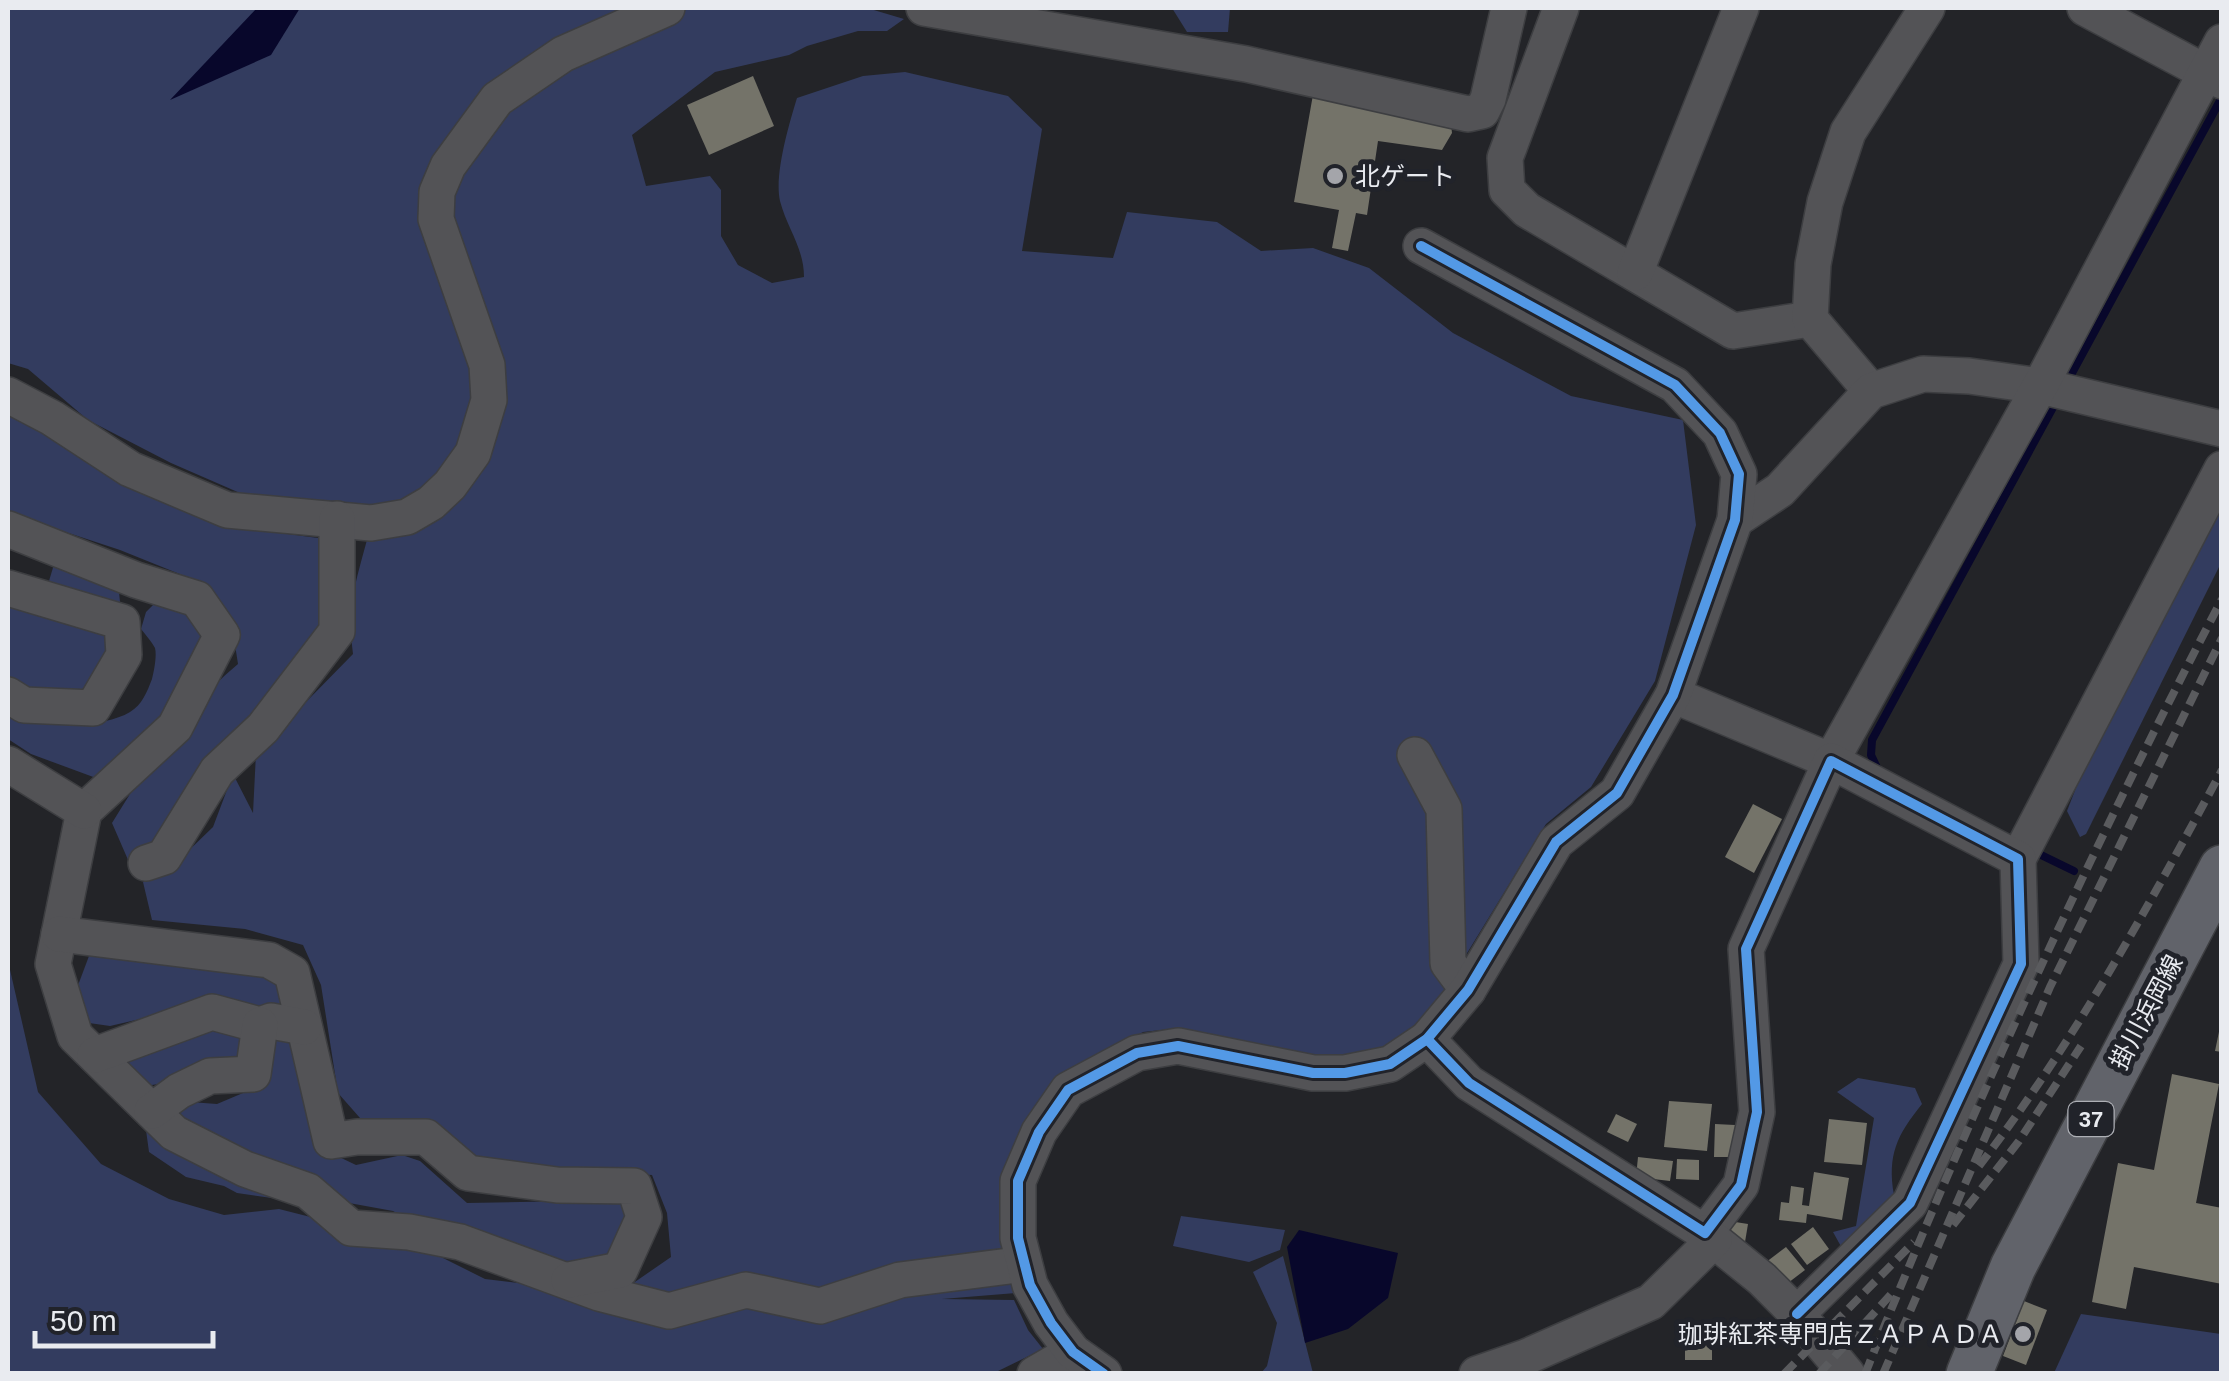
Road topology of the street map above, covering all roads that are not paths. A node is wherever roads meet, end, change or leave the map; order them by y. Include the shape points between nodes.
1 (667, 8) edge
2 (924, 8) edge
3 (1509, 8) edge
4 (1561, 8) edge
5 (1742, 8) edge
6 (1927, 8) edge
7 (2085, 8) edge
8 (2216, 65) edge
9 (1421, 246) dead end
10 (1635, 274) junction
11 (1810, 320) junction
12 (2040, 386) junction
13 (1871, 391) junction
14 (8, 394) edge
15 (2222, 429) edge
16 (2222, 469) edge
17 (336, 519) junction
18 (1735, 520) junction
19 (8, 528) edge
20 (8, 588) edge
21 (8, 695) edge
22 (1673, 695) junction
23 (1415, 755) dead end
24 (1831, 761) junction
25 (8, 764) edge
26 (84, 812) junction
27 (2018, 859) junction
28 (146, 863) dead end
29 (2222, 868) edge
30 (59, 934) junction
31 (1468, 990) junction
32 (260, 1026) junction
33 (304, 1027) junction
34 (1427, 1039) junction
35 (95, 1056) junction
36 (152, 1111) junction
37 (332, 1141) junction
38 (301, 1188) junction
39 (1709, 1237) junction
40 (1024, 1264) junction
41 (568, 1281) junction
42 (1798, 1314) junction
43 (1073, 1352) junction
44 (1034, 1374) edge
45 (1104, 1374) edge
46 (1477, 1374) edge
47 (1847, 1374) edge
48 (1969, 1374) edge

1 - 17 street via 562,54 497,99 448,166 436,219 487,365 489,400 481,433 432,502 407,517
2 - 3 street via 1246,64 1468,114 1482,111 1488,98
4 - 10 street via 1505,158 1507,190 1526,210
5 - 10 street
6 - 11 street via 1848,132 1825,202
7 - 8 street
8 - 12 street
9 - 18 street via 1674,385 1720,433 1739,474
10 - 11 street via 1733,332
11 - 13 street
12 - 13 street via 1922,374
12 - 15 street
12 - 24 street
13 - 18 street via 1780,490
14 - 17 street via 130,469 191,497 227,510
16 - 27 street
17 - 28 street via 338,630 263,728 217,771 164,856
18 - 22 street
19 - 26 street via 197,599 222,635 176,726
20 - 21 street via 122,622 124,655 93,708 24,705
22 - 24 street
22 - 31 street via 1617,793 1556,842
23 - 31 street via 1444,809 1448,963
24 - 27 street
24 - 39 street via 1746,949 1757,1112 1741,1185
25 - 26 street
26 - 30 street
27 - 42 street via 2021,964 1910,1203
29 - 48 main road, 掛川浜岡線 / 37 via 2013,1267
30 - 33 street via 270,960 292,972
30 - 35 street via 53,964 76,1036
31 - 34 street
32 - 33 street via 271,1021
32 - 35 street via 212,1012
32 - 36 street via 253,1074 210,1076
33 - 37 street
34 - 39 street via 1470,1083
34 - 40 street via 1390,1064 1346,1073 1313,1073 1178,1046 1108,1066 1068,1090 1038,1132 1018,1181
35 - 36 street
36 - 38 street via 174,1133
37 - 38 street
37 - 41 street via 426,1138 468,1173 634,1186 644,1217 620,1270
38 - 41 street via 351,1228 460,1242
39 - 42 street
39 - 46 street via 1651,1302
40 - 41 street via 900,1280 820,1306 746,1290 669,1311
40 - 43 street via 1030,1286
42 - 47 street
43 - 44 street
43 - 45 street

